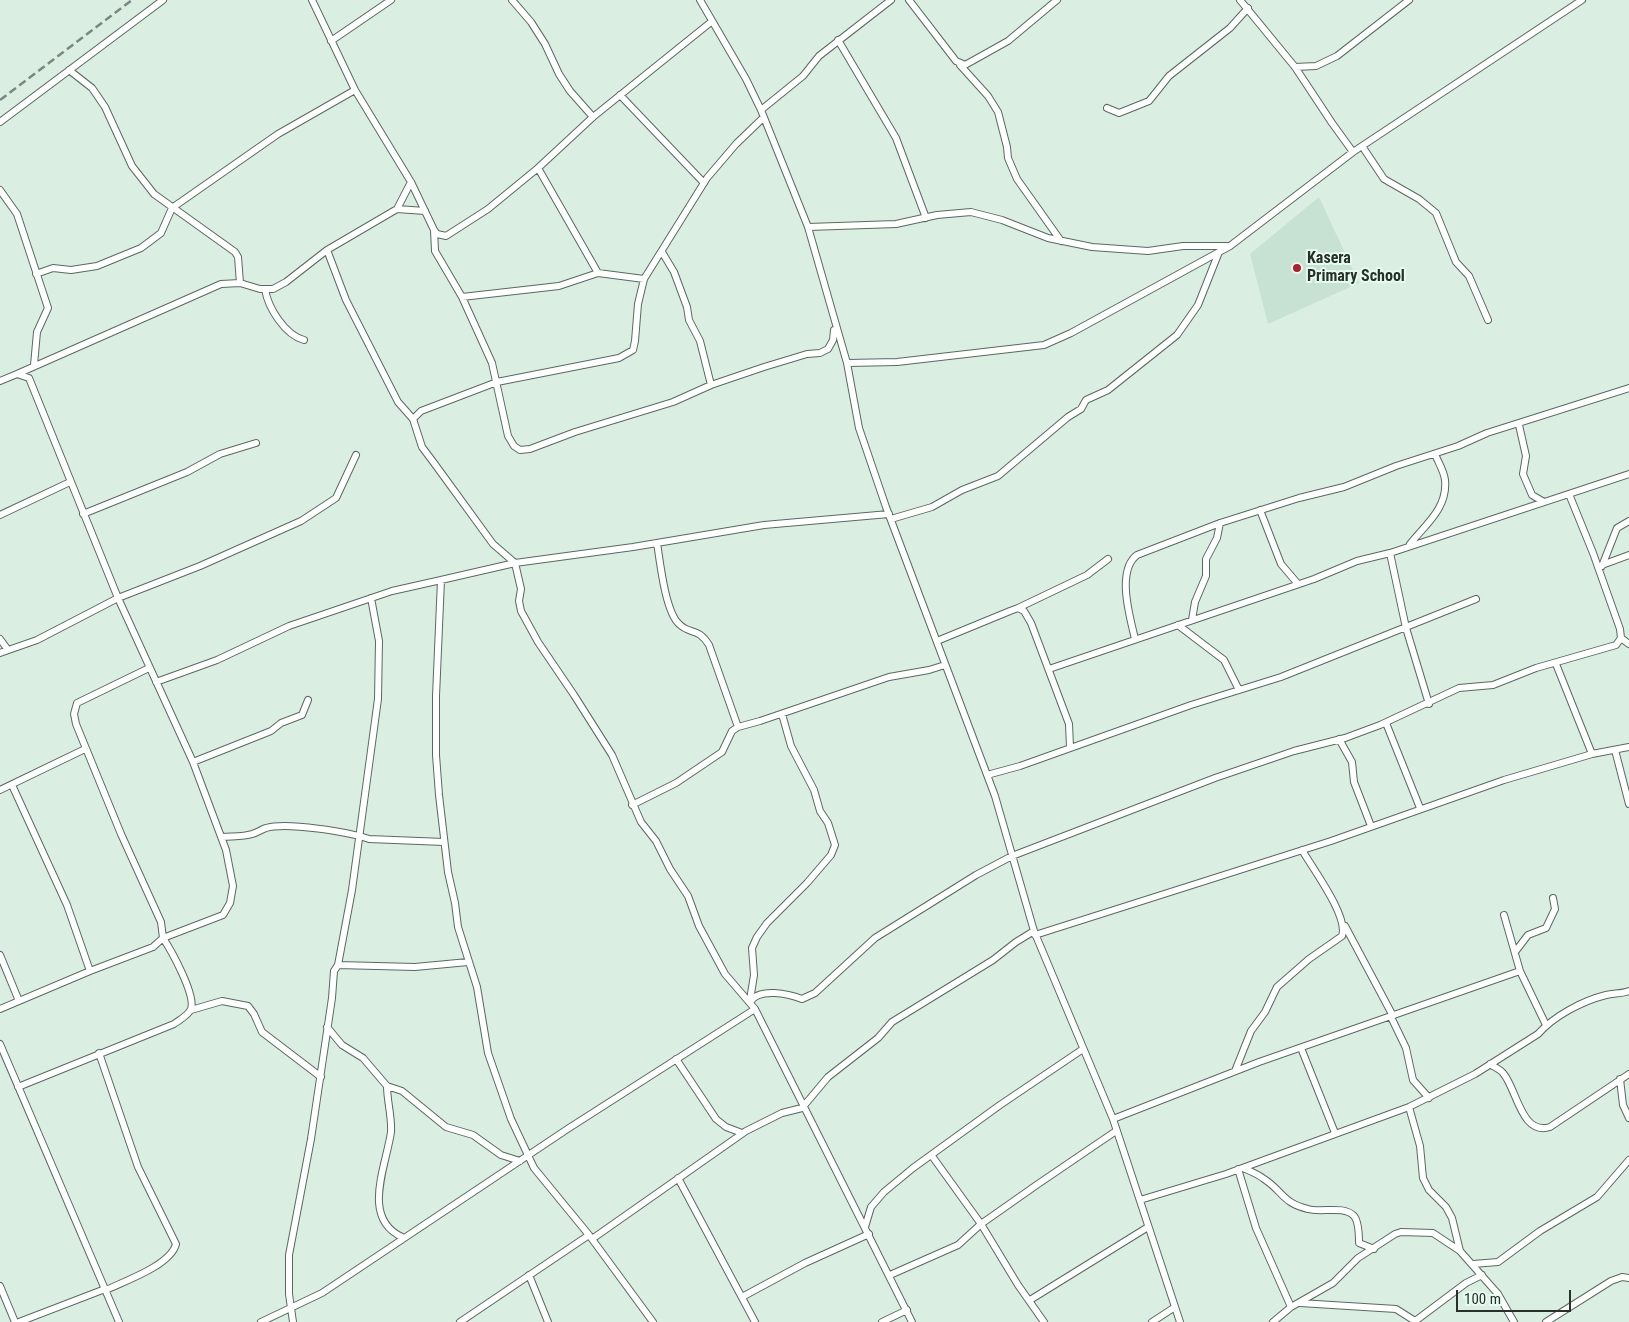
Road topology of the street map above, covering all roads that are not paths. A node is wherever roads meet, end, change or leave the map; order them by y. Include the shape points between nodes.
1 (163, 0) edge
2 (312, 0) edge
3 (391, 0) edge
4 (512, 0) edge
5 (700, 0) edge
6 (891, 0) edge
7 (909, 0) edge
8 (1057, 0) edge
9 (1409, 0) edge
10 (1582, 0) edge
11 (1245, 3) edge
12 (712, 22) junction
13 (838, 40) junction
14 (332, 41) junction
15 (960, 65) junction
16 (1295, 67) junction
17 (69, 70) junction
18 (355, 90) junction
19 (620, 95) junction
20 (1107, 108) dead end
21 (761, 110) junction
22 (593, 117) junction
23 (764, 118) junction
24 (0, 122) edge
25 (1362, 146) junction
26 (1353, 152) junction
27 (538, 168) junction
28 (411, 182) junction
29 (704, 183) junction
30 (0, 190) edge
31 (172, 208) junction
32 (396, 209) junction
33 (425, 210) junction
34 (926, 218) junction
35 (808, 227) junction
36 (434, 230) junction
37 (1061, 240) junction
38 (1230, 246) junction
39 (327, 250) junction
40 (662, 252) junction
41 (1218, 252) junction
42 (598, 273) junction
43 (36, 274) junction
44 (644, 280) junction
45 (240, 283) junction
46 (265, 289) junction
47 (462, 297) junction
48 (1488, 320) dead end
49 (834, 324) junction
50 (304, 340) dead end
51 (847, 363) junction
52 (34, 365) junction
53 (17, 374) junction
54 (0, 381) edge
55 (497, 382) junction
56 (711, 385) junction
57 (1629, 388) edge
58 (413, 419) junction
59 (1519, 424) junction
60 (256, 443) dead end
61 (356, 454) dead end
62 (1435, 454) junction
63 (1629, 474) edge
64 (70, 482) junction
65 (1569, 494) junction
66 (1544, 502) junction
67 (1260, 510) junction
68 (83, 514) junction
69 (0, 515) edge
70 (890, 516) junction
71 (1629, 521) edge
72 (1220, 523) junction
73 (658, 542) junction
74 (1409, 545) junction
75 (1390, 553) junction
76 (1629, 555) edge
77 (1108, 559) dead end
78 (515, 563) junction
79 (1600, 567) junction
80 (441, 580) junction
81 (1298, 584) junction
82 (118, 598) junction
83 (371, 598) junction
84 (1476, 599) dead end
85 (1018, 608) junction
86 (1192, 620) junction
87 (1178, 625) junction
88 (1406, 628) junction
89 (0, 638) edge
90 (1621, 638) junction
91 (1135, 639) junction
92 (937, 642) junction
93 (1629, 644) edge
94 (8, 650) junction
95 (0, 653) edge
96 (945, 664) junction
97 (1556, 664) junction
98 (149, 668) junction
99 (1049, 669) junction
100 (156, 682) junction
101 (1239, 690) junction
102 (308, 700) dead end
103 (1429, 704) junction
104 (782, 714) junction
105 (1386, 723) junction
106 (738, 727) junction
107 (1339, 740) junction
108 (1070, 746) junction
109 (1629, 747) edge
110 (85, 749) junction
111 (1616, 750) junction
112 (1592, 754) junction
113 (193, 762) junction
114 (987, 775) junction
115 (12, 785) junction
116 (0, 790) edge
117 (1629, 804) edge
118 (632, 805) junction
119 (1420, 808) junction
120 (1371, 826) junction
121 (358, 835) junction
122 (222, 837) junction
123 (444, 842) junction
124 (1302, 850) junction
125 (1012, 856) junction
126 (1553, 898) dead end
127 (1504, 915) dead end
128 (1344, 925) junction
129 (1034, 933) junction
130 (163, 938) junction
131 (1515, 952) junction
132 (0, 955) edge
133 (468, 962) junction
134 (338, 965) junction
135 (90, 970) junction
136 (1520, 971) junction
137 (1629, 991) edge
138 (19, 1001) junction
139 (750, 1002) junction
140 (0, 1009) edge
141 (755, 1009) junction
142 (191, 1010) junction
143 (1392, 1016) junction
144 (1546, 1025) junction
145 (327, 1028) junction
146 (0, 1044) edge
147 (1301, 1048) junction
148 (1083, 1049) junction
149 (99, 1053) junction
150 (676, 1059) junction
151 (1490, 1064) junction
152 (1235, 1071) junction
153 (1629, 1074) edge
154 (320, 1077) junction
155 (1620, 1079) junction
156 (387, 1086) junction
157 (18, 1087) junction
158 (1429, 1098) junction
159 (802, 1108) junction
160 (1409, 1108) junction
161 (1629, 1118) edge
162 (1113, 1119) junction
163 (1116, 1131) junction
164 (742, 1133) junction
165 (1335, 1133) junction
166 (528, 1156) junction
167 (932, 1156) junction
168 (1629, 1160) edge
169 (520, 1161) junction
170 (1241, 1168) junction
171 (678, 1178) junction
172 (1140, 1200) junction
173 (981, 1224) junction
174 (1148, 1226) junction
175 (867, 1231) junction
176 (402, 1237) junction
177 (591, 1237) junction
178 (1374, 1248) junction
179 (1460, 1251) junction
180 (1473, 1264) junction
181 (529, 1275) junction
182 (890, 1275) junction
183 (1482, 1276) junction
184 (1629, 1278) edge
185 (0, 1286) edge
186 (106, 1290) junction
187 (742, 1297) junction
188 (1030, 1300) junction
189 (1299, 1302) junction
190 (1175, 1307) junction
191 (290, 1308) junction
192 (1291, 1308) junction
193 (906, 1310) junction
194 (15, 1322) edge
195 (19, 1322) edge
196 (119, 1322) edge
197 (260, 1322) edge
198 (293, 1322) edge
199 (460, 1322) edge
200 (548, 1322) edge
201 (653, 1322) edge
202 (755, 1322) edge
203 (882, 1322) edge
204 (912, 1322) edge
205 (1044, 1322) edge
206 (1152, 1322) edge
207 (1180, 1322) edge
208 (1273, 1322) edge
209 (1415, 1322) edge
210 (1514, 1322) edge
211 (1546, 1322) edge

1 - 17 street
2 - 14 street
3 - 14 street
4 - 22 street via 545,44 562,80
5 - 12 street
6 - 13 street
7 - 15 street
8 - 15 street via 1008,41
9 - 16 street via 1337,56 1316,66
10 - 25 street
11 - 16 street
11 - 20 street via 1230,28 1169,76 1144,104 1119,113
12 - 19 street
12 - 21 street
13 - 21 street via 803,76
13 - 34 street via 896,138
14 - 18 street
15 - 37 street via 998,112 1008,158 1017,179
16 - 26 street
17 - 24 street
17 - 31 street via 92,88 105,107 132,166 154,194
18 - 28 street
18 - 31 street via 278,134
19 - 22 street
19 - 29 street
21 - 23 street
22 - 27 street
23 - 29 street via 736,144
23 - 35 street
25 - 26 street
25 - 48 street via 1384,179 1436,213 1456,262 1469,276
26 - 38 street
27 - 36 street via 452,234 441,236
27 - 42 street
28 - 32 street
28 - 33 street
29 - 40 street
30 - 43 street via 16,214
31 - 43 street via 161,233 141,248 97,266 71,270 53,268
31 - 45 street via 235,252
32 - 33 street
32 - 39 street
33 - 36 street
34 - 35 street via 896,224
34 - 37 street via 962,212 980,213 1033,234
35 - 49 street
36 - 47 street via 435,251
37 - 38 street via 1092,247 1148,251 1183,246
38 - 41 street
39 - 46 street via 286,282 273,289
39 - 58 street via 346,300 398,402
40 - 44 street
40 - 56 street via 674,272 689,320 700,341
41 - 51 street via 1044,345 897,362
41 - 70 street via 1198,305 1177,335 1108,390 1086,400 1081,409 1063,420 998,476 962,490 932,507
42 - 44 street
42 - 47 street via 559,286
43 - 52 street via 48,308 37,332
44 - 55 street via 632,350 619,358
45 - 46 street
45 - 52 street via 221,284
46 - 50 street via 267,300 284,326 294,337
47 - 55 street via 492,363
49 - 51 street
49 - 56 street via 833,340 828,349
51 - 70 street via 859,428
52 - 53 street
53 - 54 street
53 - 64 street via 29,378
55 - 56 street via 508,436 520,450 673,402
55 - 58 street via 421,411
57 - 59 street
58 - 78 street via 422,446 434,463 493,544
59 - 62 street
59 - 66 street via 1526,456 1523,474 1532,495
60 - 68 street via 220,454 187,472
61 - 82 street via 340,493 327,506 200,566
62 - 67 street via 1344,487
62 - 74 street via 1445,478 1442,502 1436,515
63 - 65 street
64 - 68 street
64 - 69 street
65 - 66 street
65 - 79 street
66 - 74 street
67 - 72 street
67 - 81 street via 1281,564
68 - 82 street
70 - 73 street via 764,525
70 - 92 street
71 - 79 street via 1617,528
72 - 86 street via 1217,538 1206,559 1206,576 1195,602
72 - 91 street via 1130,560 1126,594
73 - 78 street
73 - 106 street via 662,577 674,619 681,626 703,635 709,645
74 - 75 street
75 - 81 street via 1356,561
75 - 88 street
76 - 79 street
77 - 85 street via 1087,575
78 - 80 street
78 - 118 street via 521,589 521,611 612,755
79 - 90 street
80 - 83 street
80 - 123 street via 436,755
81 - 86 street
82 - 94 street via 37,640
82 - 98 street
83 - 100 street via 289,626 210,663
83 - 121 street via 379,641 378,699
84 - 88 street
85 - 92 street
85 - 99 street via 1024,611 1031,623
86 - 87 street
87 - 91 street
87 - 101 street via 1224,660
88 - 101 street
88 - 103 street
89 - 94 street
90 - 93 street
90 - 97 street via 1616,645
91 - 99 street
92 - 96 street
94 - 95 street
96 - 104 street via 889,677
96 - 114 street
97 - 103 street via 1493,684 1459,688
97 - 112 street
98 - 100 street
98 - 110 street via 77,703 74,714
99 - 108 street via 1069,724
100 - 113 street
101 - 108 street via 1116,734
102 - 113 street via 302,715
103 - 105 street
104 - 106 street
104 - 139 street via 791,746 814,790 835,845 831,855 757,936 752,948 754,975
105 - 107 street
105 - 119 street
106 - 118 street via 732,731 722,752 676,783
107 - 120 street via 1352,762 1354,782
107 - 125 street via 1294,751 1215,778
108 - 114 street
109 - 111 street
110 - 115 street
110 - 130 street via 161,922
111 - 112 street
111 - 117 street
112 - 119 street
113 - 122 street
114 - 125 street
115 - 116 street
115 - 135 street via 66,906
118 - 139 street via 688,896 699,926 725,974
119 - 120 street
120 - 124 street
121 - 122 street via 280,826 253,834
121 - 123 street via 369,839
121 - 134 street
122 - 130 street via 233,886 230,903 223,914
123 - 133 street via 458,927
124 - 128 street
124 - 129 street
125 - 129 street
125 - 139 street via 876,938 810,996 802,999 790,994 759,995
126 - 131 street via 1554,909 1546,928 1528,935
127 - 131 street
128 - 143 street
128 - 152 street via 1342,936 1277,987 1265,1012 1250,1031
129 - 148 street
129 - 159 street via 892,1022 878,1038 828,1077
130 - 135 street via 153,947
130 - 142 street via 173,952 192,1000
131 - 136 street
132 - 138 street
133 - 134 street via 415,967
133 - 166 street via 477,988 488,1053
134 - 145 street via 334,971
135 - 138 street
136 - 143 street
136 - 144 street
137 - 144 street via 1605,995 1566,1011
138 - 140 street
139 - 141 street
141 - 150 street
141 - 159 street
142 - 149 street via 174,1024
142 - 154 street via 222,1001 248,1006 262,1032
143 - 147 street
143 - 158 street via 1406,1048 1413,1080
144 - 151 street via 1538,1034
145 - 154 street
145 - 156 street via 342,1045 362,1058
146 - 157 street
147 - 152 street
147 - 165 street
148 - 162 street
148 - 167 street via 1000,1104
149 - 157 street
149 - 186 street via 138,1167 176,1244 174,1253 158,1265
150 - 164 street via 716,1120
150 - 166 street
151 - 155 street via 1504,1073 1528,1121 1543,1129
151 - 158 street
152 - 162 street
153 - 155 street
154 - 191 street via 310,1149 289,1255
155 - 161 street via 1623,1105
156 - 169 street via 402,1091 446,1127 473,1134 501,1155
156 - 176 street via 391,1131 378,1208 383,1223
157 - 186 street
158 - 160 street
159 - 164 street via 782,1113
159 - 175 street
160 - 165 street
160 - 179 street via 1420,1146 1423,1178 1429,1190 1449,1212
162 - 163 street
163 - 172 street
163 - 173 street
164 - 171 street
165 - 170 street
166 - 169 street
166 - 177 street via 534,1168
167 - 173 street
167 - 175 street via 884,1192 871,1206
168 - 180 street via 1597,1197 1540,1231 1498,1262
169 - 176 street
170 - 172 street
170 - 178 street via 1263,1178 1293,1204 1317,1211 1348,1212 1358,1225 1360,1243
170 - 192 street via 1256,1228
171 - 177 street
171 - 187 street
172 - 174 street
173 - 182 street via 958,1245
173 - 188 street
174 - 188 street
174 - 190 street
175 - 182 street
175 - 187 street
176 - 191 street via 322,1293
177 - 181 street
177 - 201 street
178 - 179 street via 1401,1232 1427,1232 1449,1241
178 - 189 street via 1358,1258 1333,1283
179 - 180 street
180 - 183 street
181 - 199 street
181 - 200 street
182 - 193 street
183 - 209 street via 1466,1283
183 - 210 street via 1498,1294
184 - 211 street via 1611,1281
185 - 194 street
186 - 195 street
186 - 196 street
187 - 202 street
188 - 205 street
189 - 192 street
189 - 209 street via 1396,1309
190 - 206 street
190 - 207 street
191 - 197 street
191 - 198 street
192 - 208 street
193 - 203 street
193 - 204 street

